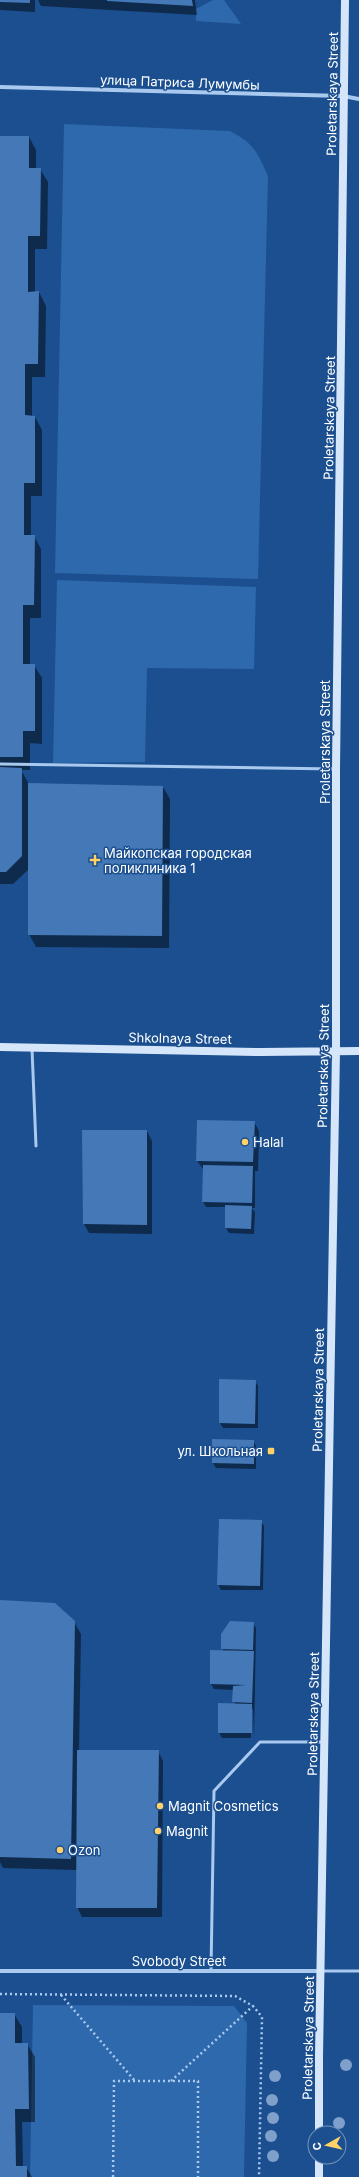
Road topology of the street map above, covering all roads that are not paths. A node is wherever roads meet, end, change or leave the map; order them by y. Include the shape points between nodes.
1 (345, 0) edge
2 (0, 87) edge
3 (343, 96) junction
4 (359, 99) edge
5 (0, 764) edge
6 (336, 769) junction
7 (0, 1047) edge
8 (32, 1048) junction
9 (336, 1051) junction
10 (359, 1051) edge
11 (36, 1146) dead end
12 (325, 1742) junction
13 (0, 1971) edge
14 (211, 1971) junction
15 (321, 1971) junction
16 (359, 1971) edge
17 (319, 2125) edge
18 (319, 2165) edge
19 (319, 2177) edge

1 - 3 main road, Proletarskaya Street
2 - 3 street, улица Патриса Лумумбы
3 - 4 street, улица Патриса Лумумбы
3 - 6 main road, Proletarskaya Street
5 - 6 lane
6 - 9 main road, Proletarskaya Street
7 - 8 main road, Shkolnaya Street
8 - 9 main road, Shkolnaya Street
8 - 11 lane
9 - 10 main road, Shkolnaya Street
9 - 12 main road, Proletarskaya Street
12 - 14 lane via 260,1742 214,1791
12 - 15 main road, Proletarskaya Street
13 - 14 street, Svobody Street
14 - 15 street, Svobody Street
15 - 16 lane, Svobody Street
15 - 17 main road, Proletarskaya Street
18 - 19 main road

